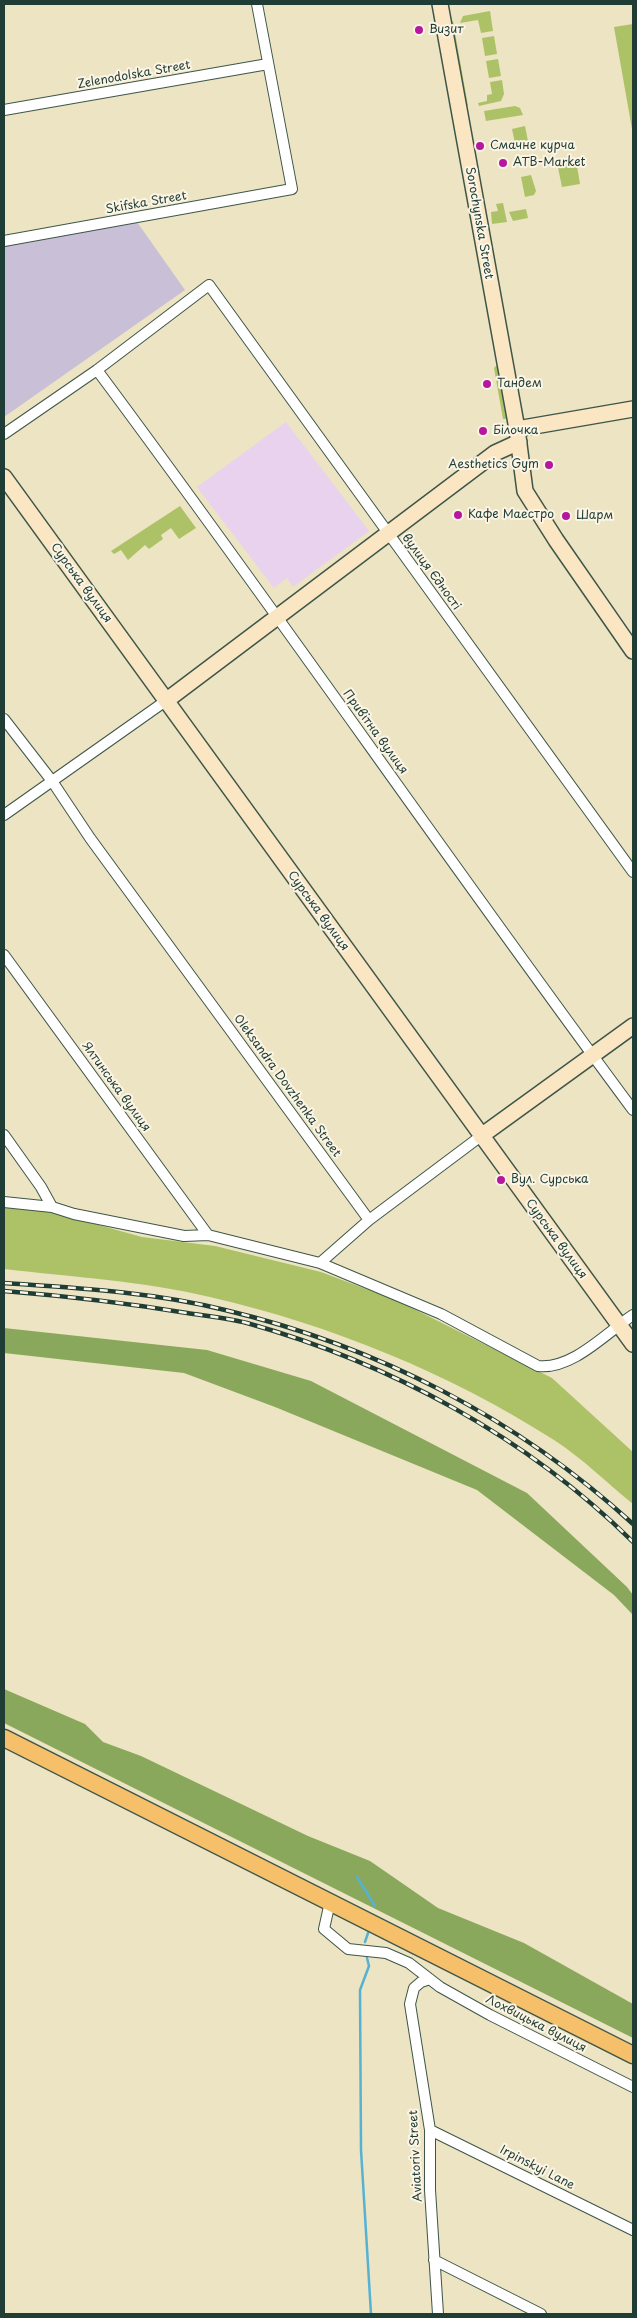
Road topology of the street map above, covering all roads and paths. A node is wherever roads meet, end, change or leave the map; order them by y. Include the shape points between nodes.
1 (257, 4) edge
2 (440, 4) edge
3 (268, 64) junction
4 (4, 110) edge
5 (4, 241) edge
6 (97, 370) junction
7 (633, 409) edge
8 (4, 434) edge
9 (518, 436) junction
10 (4, 477) edge
11 (387, 533) junction
12 (276, 616) junction
13 (633, 651) edge
14 (167, 700) junction
15 (4, 719) edge
16 (52, 781) junction
17 (4, 815) edge
18 (633, 872) edge
19 (4, 955) edge
20 (633, 1026) edge
21 (592, 1054) junction
22 (633, 1110) edge
23 (4, 1135) edge
24 (481, 1136) junction
25 (4, 1202) edge
26 (52, 1207) junction
27 (369, 1220) junction
28 (208, 1235) junction
29 (320, 1263) junction
30 (633, 1314) edge
31 (619, 1324) junction
32 (633, 1344) edge
33 (4, 1738) edge
34 (330, 1902) junction
35 (430, 1979) junction
36 (633, 2055) edge
37 (633, 2087) edge
38 (430, 2130) junction
39 (633, 2230) edge
40 (434, 2260) junction
41 (438, 2314) edge
42 (541, 2314) edge

1 - 3 street
2 - 9 street, Sorochynska Street
3 - 4 street, Zelenodolska Street
3 - 5 street, Skifska Street via 292,189
6 - 8 street
6 - 11 street, вулиця Єдності via 209,285
6 - 12 street, Привітна вулиця via 192,496
7 - 9 street
9 - 11 street
9 - 13 street, Sorochynska Street via 525,491
10 - 14 street, Сурська вулиця
11 - 12 street
11 - 18 street, вулиця Єдності
12 - 14 street
12 - 21 street, Привітна вулиця
14 - 16 street
14 - 24 street, Сурська вулиця
15 - 16 street, Oleksandra Dovzhenka Street
16 - 17 street
16 - 27 street, Oleksandra Dovzhenka Street
19 - 28 street, Ялтинська вулиця
20 - 21 street
21 - 22 street, Привітна вулиця
21 - 24 street
23 - 26 street
24 - 27 street
24 - 31 street, Сурська вулиця
25 - 26 street
26 - 28 street via 144,1229 184,1236
27 - 29 street
28 - 29 street
29 - 31 street via 440,1314 538,1366 551,1368 571,1360
30 - 31 street
31 - 32 street, Сурська вулиця
33 - 34 main road
34 - 35 street, Лохвицька вулиця via 324,1929 340,1944 348,1949 386,1952 409,1963
34 - 36 main road
35 - 37 street, Лохвицька вулиця via 490,2016
35 - 38 street, Aviatoriv Street via 414,1988 410,2004
38 - 39 street, Irpinskyi Lane
38 - 40 street, Aviatoriv Street
40 - 41 street, Aviatoriv Street
40 - 42 street

